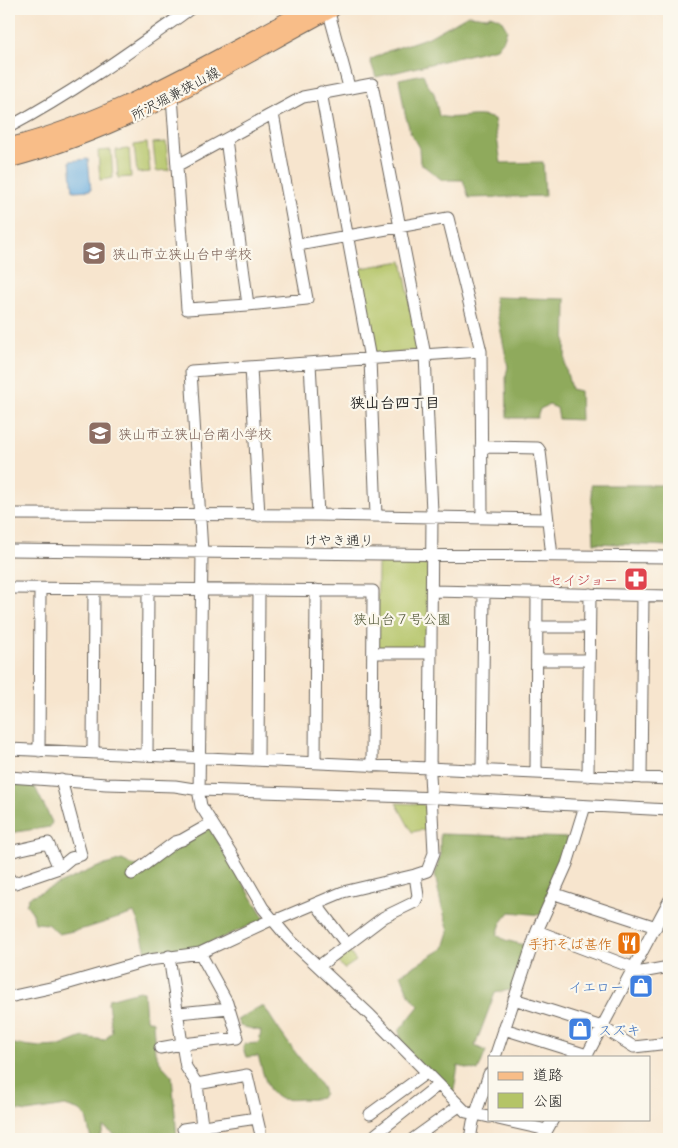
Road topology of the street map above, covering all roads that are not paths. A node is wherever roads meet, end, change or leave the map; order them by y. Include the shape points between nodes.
1 (190, 9) edge
2 (308, 9) edge
3 (330, 10) edge
4 (350, 87) junction
5 (321, 92) junction
6 (172, 96) junction
7 (274, 114) junction
8 (9, 127) edge
9 (226, 139) junction
10 (9, 146) edge
11 (9, 160) edge
12 (178, 165) junction
13 (401, 226) junction
14 (346, 236) junction
15 (298, 245) junction
16 (248, 305) junction
17 (481, 351) junction
18 (425, 355) junction
19 (370, 359) junction
20 (310, 363) junction
21 (251, 367) junction
22 (481, 447) junction
23 (9, 514) edge
24 (200, 515) junction
25 (318, 515) junction
26 (259, 516) junction
27 (376, 516) junction
28 (432, 516) junction
29 (482, 518) junction
30 (548, 519) junction
31 (9, 550) edge
32 (202, 552) junction
33 (431, 555) junction
34 (552, 556) junction
35 (669, 557) edge
36 (9, 588) edge
37 (94, 588) junction
38 (40, 589) junction
39 (148, 589) junction
40 (202, 589) junction
41 (258, 590) junction
42 (316, 590) junction
43 (432, 591) junction
44 (484, 592) junction
45 (537, 594) junction
46 (590, 594) junction
47 (643, 595) junction
48 (669, 596) edge
49 (537, 627) junction
50 (589, 627) junction
51 (373, 653) junction
52 (431, 653) junction
53 (537, 660) junction
54 (589, 660) junction
55 (9, 749) edge
56 (39, 751) junction
57 (93, 753) junction
58 (147, 756) junction
59 (200, 758) junction
60 (258, 760) junction
61 (315, 763) junction
62 (372, 766) junction
63 (430, 768) junction
64 (482, 771) junction
65 (536, 773) junction
66 (9, 776) edge
67 (588, 776) junction
68 (641, 778) junction
69 (61, 780) junction
70 (669, 780) edge
71 (200, 790) junction
72 (431, 798) junction
73 (585, 806) junction
74 (669, 810) edge
75 (212, 822) junction
76 (9, 852) edge
77 (59, 868) junction
78 (132, 874) dead end
79 (415, 876) junction
80 (9, 878) edge
81 (554, 894) junction
82 (669, 901) edge
83 (316, 904) junction
84 (274, 920) junction
85 (656, 927) junction
86 (537, 931) junction
87 (347, 945) junction
88 (200, 953) junction
89 (169, 956) junction
90 (319, 966) junction
91 (669, 967) edge
92 (632, 971) junction
93 (9, 997) edge
94 (514, 998) junction
95 (229, 1008) junction
96 (179, 1013) junction
97 (602, 1026) junction
98 (504, 1029) junction
99 (669, 1043) edge
100 (182, 1044) junction
101 (160, 1048) dead end
102 (495, 1056) edge
103 (586, 1056) edge
104 (426, 1073) junction
105 (488, 1077) edge
106 (197, 1084) junction
107 (438, 1085) junction
108 (459, 1106) junction
109 (370, 1114) dead end
110 (475, 1114) junction
111 (488, 1117) edge
112 (257, 1118) junction
113 (501, 1120) edge
114 (552, 1120) edge
115 (202, 1126) junction
116 (183, 1129) dead end
117 (260, 1131) dead end
118 (376, 1134) dead end
119 (544, 1135) edge
120 (413, 1139) edge
121 (470, 1139) edge

1 - 8 street via 73,90
2 - 10 main road, 所沢堀兼狭山線 via 128,104 86,122
3 - 4 street
3 - 6 main road, 所沢堀兼狭山線
4 - 5 street
4 - 13 street via 372,84
5 - 7 street via 303,97
5 - 14 street
6 - 11 main road, 所沢堀兼狭山線 via 105,128
6 - 12 street
7 - 9 street
7 - 15 street
9 - 12 street
9 - 16 street
12 - 16 street via 187,309
13 - 14 street
13 - 17 street via 448,218
13 - 18 street
14 - 15 street
14 - 19 street
15 - 16 street via 307,299
17 - 18 street
17 - 22 street
18 - 19 street
18 - 28 street
19 - 20 street
19 - 27 street
20 - 21 street
20 - 25 street
21 - 24 street via 191,371
21 - 26 street
22 - 29 street
22 - 30 street via 540,450
23 - 24 street
24 - 26 street
24 - 32 street
25 - 26 street
25 - 27 street
27 - 28 street
28 - 29 street
28 - 33 street
29 - 30 street
30 - 34 street
31 - 32 street, けやき通り
32 - 33 street, けやき通り
32 - 40 street
33 - 34 street, けやき通り
33 - 43 street
34 - 35 street, けやき通り
36 - 38 street
37 - 38 street
37 - 39 street
37 - 57 street
38 - 56 street
39 - 40 street
39 - 58 street
40 - 41 street
40 - 59 street
41 - 42 street
41 - 60 street
42 - 51 street via 373,591
42 - 61 street
43 - 44 street
43 - 52 street
44 - 45 street
44 - 64 street
45 - 46 street
45 - 49 street
46 - 47 street
46 - 50 street
47 - 48 street
47 - 68 street
49 - 50 street
49 - 53 street
50 - 54 street
51 - 52 street
51 - 62 street
52 - 63 street
53 - 54 street
53 - 65 street
54 - 67 street
55 - 56 street
56 - 57 street
57 - 58 street
58 - 59 street
59 - 60 street
59 - 71 street
60 - 61 street
61 - 62 street
62 - 63 street
63 - 64 street
63 - 72 street
64 - 65 street
65 - 67 street
66 - 69 street
67 - 68 street
68 - 70 street
69 - 71 street
69 - 77 street via 81,855 71,858
71 - 72 street
71 - 75 street via 201,806
72 - 73 street
72 - 79 street via 434,853 426,871
73 - 74 street
73 - 81 street
75 - 78 street via 175,842
75 - 84 street via 263,908
76 - 77 street via 48,843
77 - 80 street via 14,883
79 - 83 street via 344,892
79 - 87 street via 418,896 415,902 384,917
81 - 85 street
81 - 86 street
82 - 85 street
83 - 84 street
83 - 87 street
84 - 88 street
84 - 90 street via 288,938
85 - 92 street
86 - 92 street
86 - 94 street
87 - 90 street
88 - 89 street
88 - 95 street
89 - 93 street
89 - 96 street
90 - 104 street
91 - 92 street
92 - 97 street
94 - 97 street
94 - 98 street
95 - 96 street
95 - 100 street via 238,1038
96 - 100 street
97 - 99 street via 634,1047
97 - 103 street
98 - 102 street
98 - 103 street
100 - 101 street
100 - 106 street via 186,1067
104 - 107 street
104 - 109 street
105 - 110 street
106 - 112 street via 247,1075
106 - 115 street
107 - 108 street
107 - 118 street
108 - 110 street
108 - 120 street
110 - 111 street
110 - 121 street
112 - 115 street
112 - 117 street
113 - 119 street
114 - 119 street
115 - 116 street

